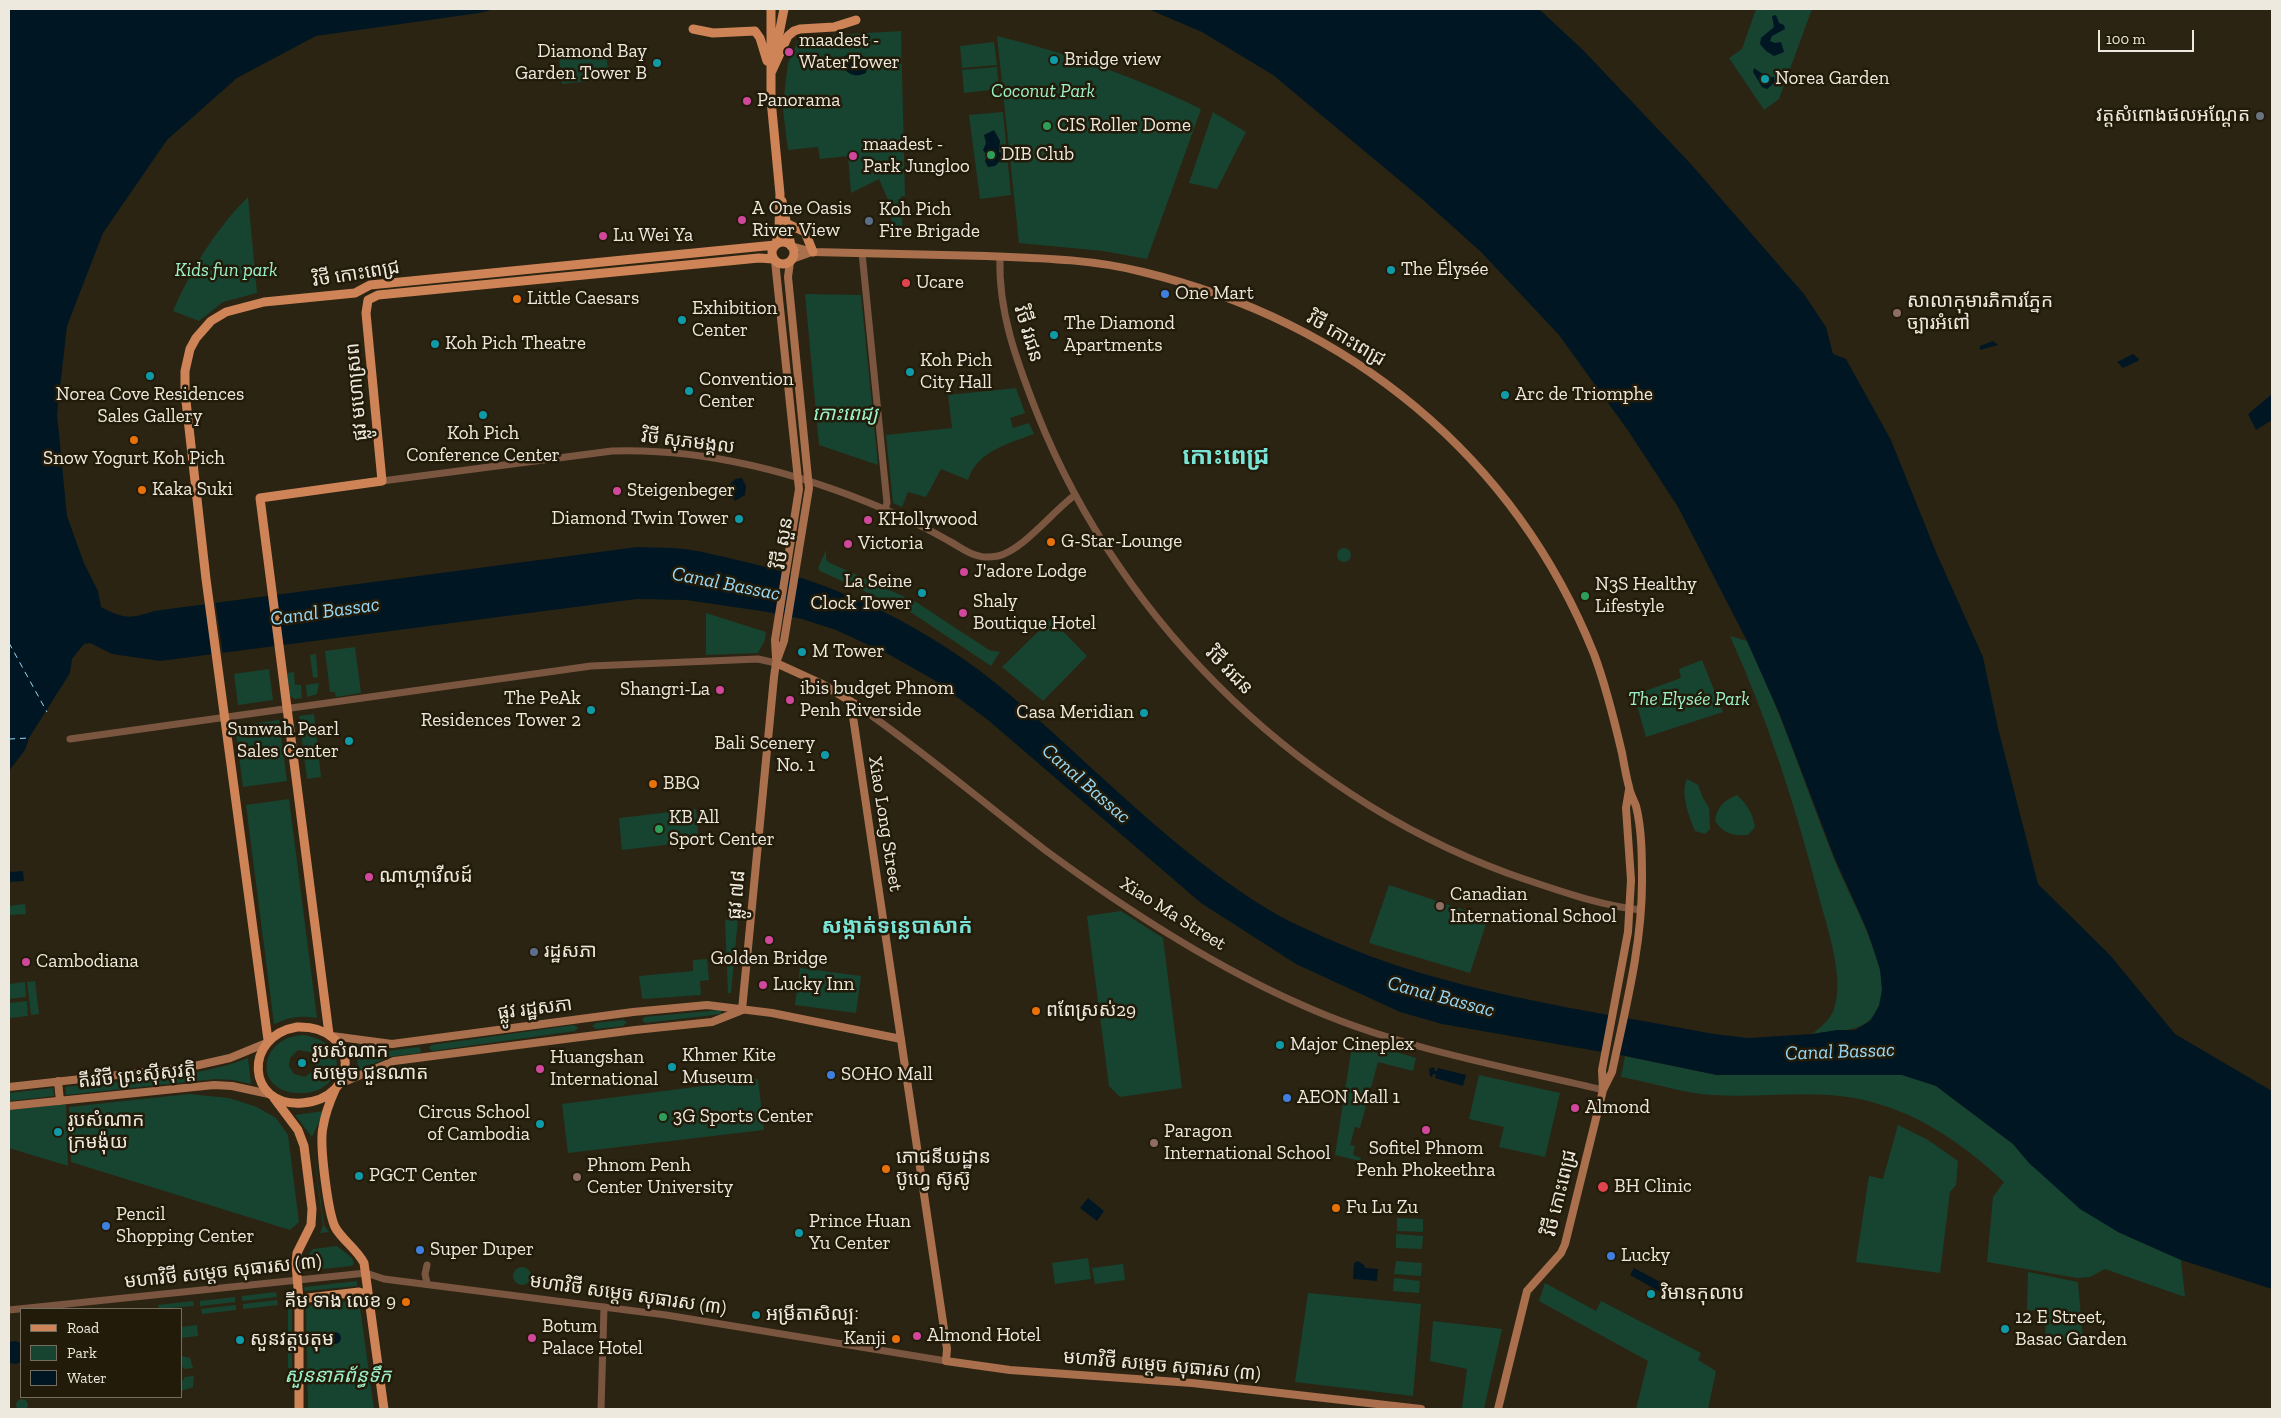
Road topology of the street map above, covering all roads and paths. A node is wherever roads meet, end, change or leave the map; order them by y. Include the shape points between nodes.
1 (771, 9) edge
2 (784, 9) edge
3 (856, 20) dead end
4 (693, 29) dead end
5 (771, 73) junction
6 (780, 194) junction
7 (786, 223) junction
8 (776, 245) junction
9 (791, 246) junction
10 (813, 252) junction
11 (862, 253) junction
12 (1000, 257) junction
13 (774, 260) junction
14 (791, 260) junction
15 (368, 300) joint
16 (798, 476) junction
17 (808, 480) junction
18 (382, 481) junction
19 (1075, 495) junction
20 (885, 509) junction
21 (776, 663) junction
22 (855, 704) junction
23 (287, 708) junction
24 (226, 717) junction
25 (70, 739) dead end
26 (1629, 790) junction
27 (1630, 909) junction
28 (1641, 910) junction
29 (742, 1010) junction
30 (331, 1035) junction
31 (901, 1039) junction
32 (266, 1042) junction
33 (58, 1081) junction
34 (9, 1086) edge
35 (337, 1087) junction
36 (1603, 1090) junction
37 (271, 1096) junction
38 (60, 1100) junction
39 (9, 1106) edge
40 (426, 1265) dead end
41 (366, 1273) junction
42 (297, 1280) junction
43 (427, 1283) junction
44 (370, 1300) junction
45 (299, 1306) junction
46 (604, 1307) junction
47 (28, 1308) edge
48 (946, 1361) junction
49 (299, 1409) edge
50 (384, 1409) edge
51 (601, 1409) edge
52 (1421, 1409) edge
53 (1498, 1409) edge

1 - 5 main road
2 - 5 main road
3 - 5 main road via 834,27 794,31 788,36
4 - 5 main road via 754,31 760,38
5 - 6 main road
6 - 7 main road
6 - 8 main road
7 - 9 main road
7 - 10 main road via 805,232
8 - 9 main road via 784,242
8 - 13 main road via 772,251
8 - 24 main road, វិថី កោះពេជ្រ via 370,285 355,293 249,304 219,316 204,327 190,349 185,382 206,579
9 - 10 main road, វិថី កោះពេជ្រ
9 - 14 main road via 794,254
10 - 11 main road, វិថី កោះពេជ្រ
10 - 14 main road, វិថី កោះពេជ្រ
11 - 12 main road, វិថី កោះពេជ្រ
11 - 20 street via 887,503
12 - 19 street, វិថី វរជន via 1000,293 1009,332 1040,420
12 - 26 main road, វិថី កោះពេជ្រ via 1092,262 1139,270 1232,299 1347,355 1430,419 1494,485 1563,589 1603,681
13 - 14 main road via 782,264
13 - 15 main road, វិថី កោះពេជ្រ via 759,258 378,295
13 - 16 main road, វិថី សួន
14 - 17 main road, វិថី សួន via 788,277
15 - 18 main road, ផ្លូវ មហោស្រព via 366,314
16 - 17 street, វិថី សុភមង្គល
16 - 18 street, វិថី សុភមង្គល via 695,456 624,451
16 - 21 main road, វិថី សួន via 799,490 775,640
17 - 20 street, វិថី សុភមង្គល
17 - 21 main road, វិថី សួន via 784,641
18 - 23 main road, វិថី សុភមង្គល via 260,498
19 - 20 street, វិថី សុភមង្គល via 1020,544 1004,554 987,557 964,550
19 - 27 street, វិថី វរជន via 1110,551 1183,646 1246,712 1320,774 1391,819 1468,858 1550,888
21 - 22 main road, Xiao Ma Street via 822,684
21 - 23 street via 758,659 590,666
21 - 29 main road, ផ្លូវ ៧៨
22 - 31 main road, Xiao Long Street via 852,710
22 - 36 street, Xiao Ma Street via 1046,850 1107,892 1176,938 1271,990 1336,1020 1392,1039
23 - 24 street
23 - 30 main road
24 - 25 street
24 - 32 main road, វិថី កោះពេជ្រ
26 - 27 main road, វិថី កោះពេជ្រ via 1626,808
26 - 28 main road, វិថី កោះពេជ្រ via 1636,806 1639,834
27 - 28 street, វិថី វរជន
27 - 36 main road, វិថី កោះពេជ្រ via 1602,1070
28 - 36 main road, វិថី កោះពេជ្រ via 1612,1072
29 - 30 main road, ផ្លូវ រដ្ឋសភា via 708,1005 392,1044
29 - 31 main road, ផ្លូវ រដ្ឋសភា
29 - 35 main road, ផ្លូវ រដ្ឋសភា via 712,1022 394,1061
30 - 32 main road via 313,1028 297,1027 282,1030
30 - 35 main road via 345,1058 343,1076
31 - 48 main road, Xiao Long Street via 947,1349
32 - 33 main road, តីរវិថី ព្រះស៊ីសុវត្តិ via 230,1058 190,1067
32 - 37 main road via 258,1070
33 - 34 main road, តីរវិថី ព្រះស៊ីសុវត្តិ
33 - 38 main road
35 - 37 main road via 326,1097 307,1102 290,1103
35 - 41 main road via 323,1127 322,1142 330,1207 336,1228 358,1252
36 - 53 main road, វិថី កោះពេជ្រ via 1565,1244 1561,1253 1526,1291
37 - 38 main road, តីរវិថី ព្រះស៊ីសុវត្តិ via 214,1085
37 - 42 main road via 298,1130 304,1146 312,1208 310,1226 297,1254
38 - 39 main road, តីរវិថី ព្រះស៊ីសុវត្តិ
40 - 43 street
41 - 42 street, មហាវិថី សម្តេច សុធារស (៣)
41 - 43 street, មហាវិថី សម្តេច សុធារស (៣) via 384,1279
41 - 44 main road
42 - 45 main road
42 - 47 street, មហាវិថី សម្តេច សុធារស (៣)
43 - 46 street, មហាវិថី សម្តេច សុធារស (៣)
44 - 45 main road via 359,1292 308,1298
44 - 50 main road
45 - 49 main road
46 - 48 street, មហាវិថី សម្តេច សុធារស (៣)
46 - 51 street
48 - 52 main road, មហាវិថី សម្តេច សុធារស (៣) via 1010,1370 1192,1383

